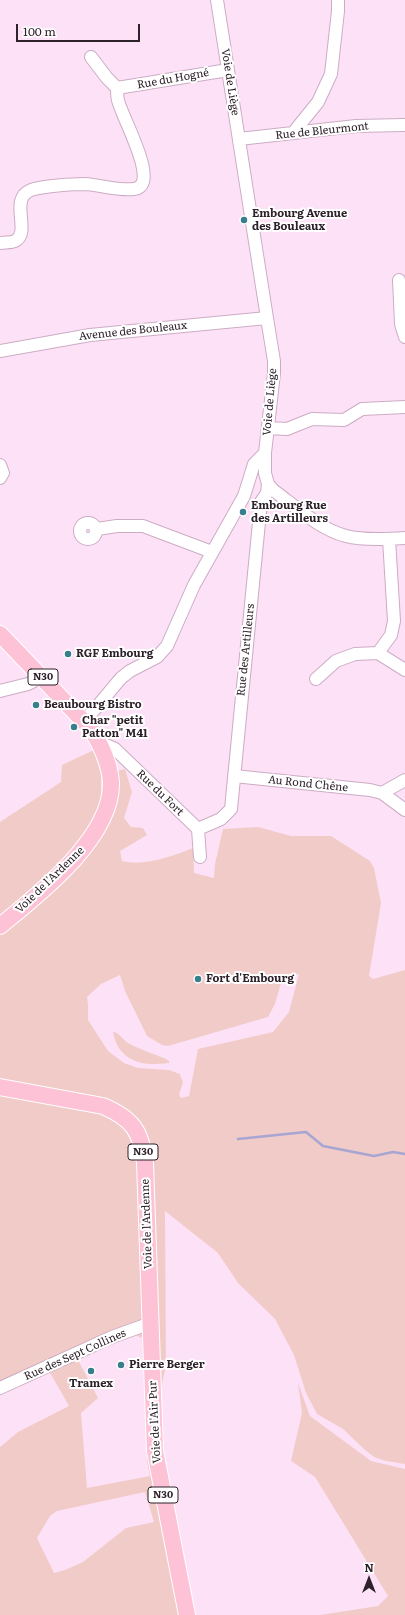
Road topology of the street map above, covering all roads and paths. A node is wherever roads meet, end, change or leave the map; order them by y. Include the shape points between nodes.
1 (217, 0) edge
2 (338, 0) edge
3 (91, 57) dead end
4 (228, 70) junction
5 (117, 88) junction
6 (405, 125) edge
7 (293, 133) junction
8 (239, 139) junction
9 (0, 243) edge
10 (399, 280) dead end
11 (267, 318) junction
12 (405, 337) edge
13 (0, 351) edge
14 (405, 408) edge
15 (268, 428) junction
16 (266, 453) junction
17 (0, 466) edge
18 (0, 478) edge
19 (268, 484) junction
20 (97, 529) dead end
21 (405, 538) edge
22 (389, 539) junction
23 (212, 552) junction
24 (0, 634) edge
25 (378, 653) junction
26 (405, 670) edge
27 (42, 676) junction
28 (316, 679) dead end
29 (0, 691) edge
30 (85, 721) junction
31 (99, 742) junction
32 (234, 776) junction
33 (405, 780) edge
34 (382, 793) junction
35 (405, 810) edge
36 (198, 829) junction
37 (200, 857) dead end
38 (0, 926) edge
39 (0, 1087) edge
40 (151, 1323) junction
41 (0, 1388) edge
42 (187, 1615) edge

1 - 4 street, Voie de Liège
2 - 7 street via 331,74 318,102
3 - 5 street
4 - 5 street, Rue du Hogné
4 - 8 street, Voie de Liège
5 - 9 street via 118,100 142,162 145,175 143,184 130,189 85,184 32,190 20,199 19,236 15,241
6 - 7 street, Rue de Bleurmont via 356,126
7 - 8 street, Rue de Bleurmont
8 - 11 street, Voie de Liège
10 - 12 street via 401,324
11 - 13 street, Avenue des Bouleaux via 90,335
11 - 15 street, Voie de Liège via 274,361
14 - 15 street via 362,409 344,420 312,419 287,429
15 - 16 street, Voie de Liège
16 - 19 street, Rue des Artilleurs via 265,472
16 - 23 street via 254,464 244,496
17 - 18 street via 3,473
19 - 22 street via 323,526 347,536
19 - 32 street, Rue des Artilleurs via 267,493 261,502
20 - 23 street via 143,526
21 - 22 street
22 - 25 street via 394,621 391,635
23 - 30 street via 165,650 121,678
24 - 27 main road, Voie de l'Ardenne / N30
25 - 26 street
25 - 28 street via 355,654 336,661
27 - 29 street via 28,684
27 - 30 main road, Voie de l'Ardenne / N30
30 - 31 main road, Voie de l'Ardenne / N30
31 - 36 street, Rue du Fort via 115,749
31 - 38 main road, Voie de l'Ardenne / N30 via 106,759 111,784 106,810 99,826 86,846 62,871
32 - 34 street, Au Rond Chêne
32 - 36 street, Rue des Artilleurs via 231,809 221,819
33 - 34 street
34 - 35 street, Au Rond Chêne
36 - 37 street
39 - 40 main road, Voie de l'Ardenne / N30 via 103,1106 119,1112 135,1128 143,1147 145,1163
40 - 41 street, Rue des Sept Collines via 112,1337
40 - 42 main road, Voie de l'Air Pur / N30 via 154,1451

